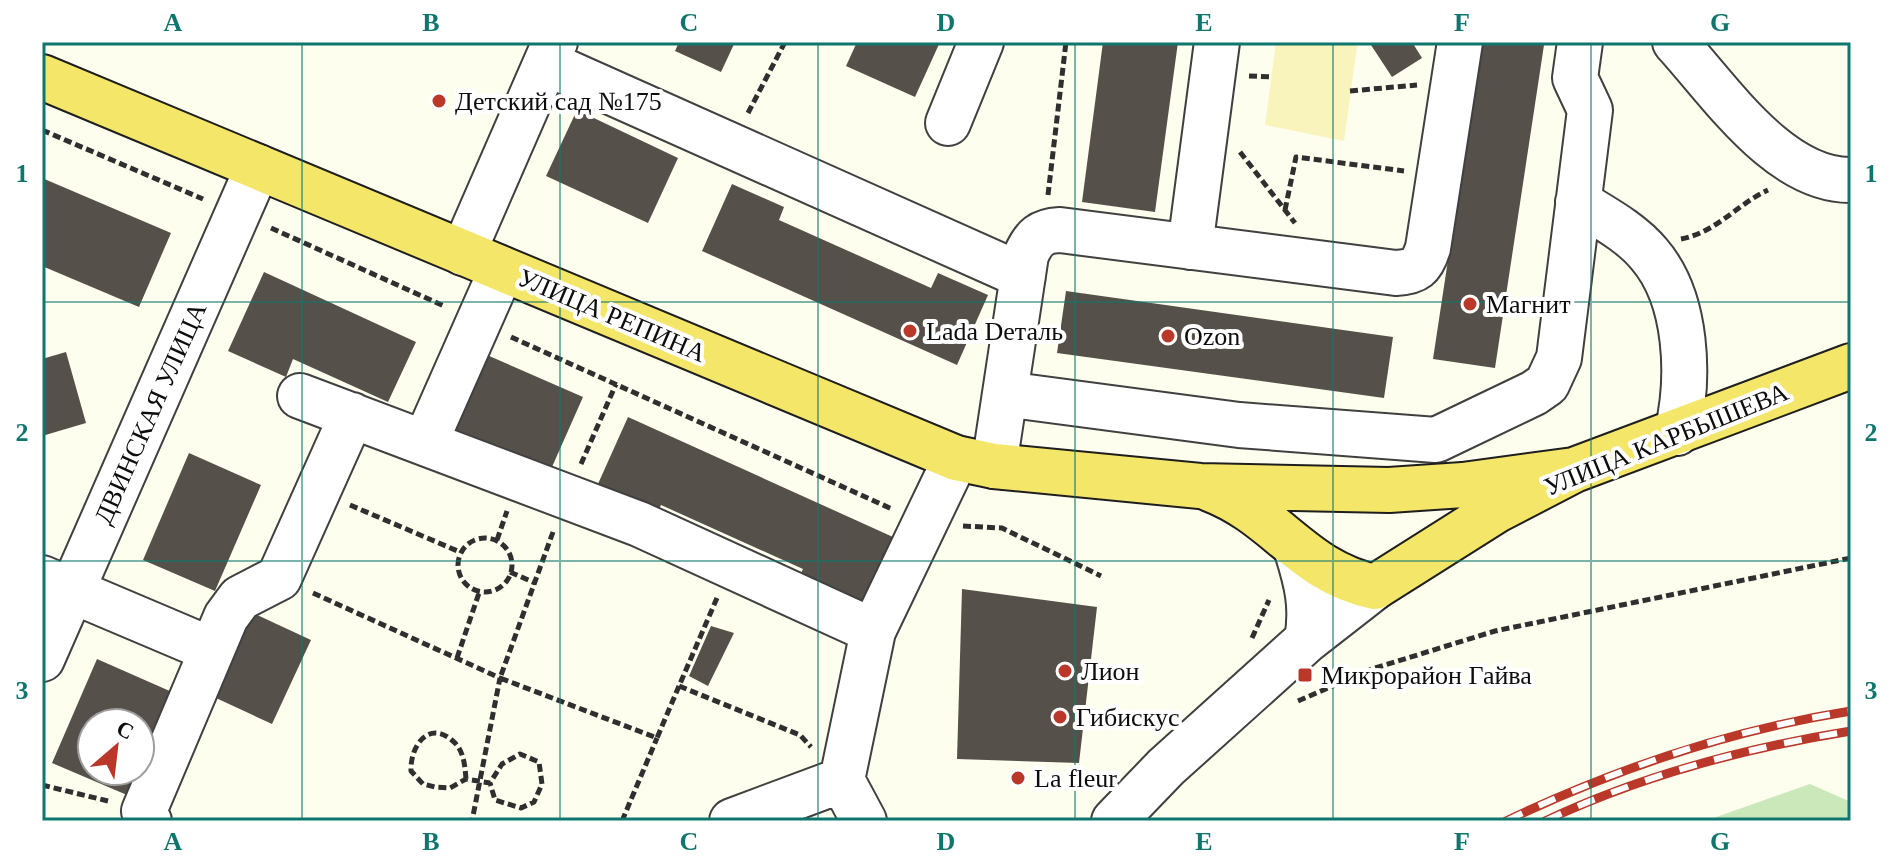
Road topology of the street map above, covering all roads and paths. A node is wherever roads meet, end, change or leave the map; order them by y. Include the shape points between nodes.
1 (785, 42) edge
2 (981, 42) edge
3 (1066, 42) edge
4 (1217, 42) edge
5 (1580, 42) edge
6 (1675, 42) edge
7 (550, 52) edge
8 (1457, 56) edge
9 (42, 77) edge
10 (761, 86) dead end
11 (1350, 91) dead end
12 (1207, 111) junction
13 (948, 123) dead end
14 (42, 130) edge
15 (258, 167) junction
16 (1439, 176) junction
17 (1834, 178) edge
18 (1578, 202) junction
19 (1285, 210) junction
20 (238, 213) junction
21 (1043, 231) junction
22 (1190, 247) junction
23 (463, 253) junction
24 (1650, 254) junction
25 (1328, 265) junction
26 (502, 269) junction
27 (1023, 276) junction
28 (479, 322) junction
29 (1851, 366) edge
30 (616, 384) junction
31 (1005, 394) junction
32 (300, 396) dead end
33 (352, 415) junction
34 (1677, 433) junction
35 (425, 443) junction
36 (975, 462) junction
37 (1574, 470) junction
38 (1200, 486) junction
39 (1389, 490) junction
40 (318, 492) junction
41 (566, 497) junction
42 (924, 524) junction
43 (1297, 551) junction
44 (460, 552) junction
45 (1426, 553) junction
46 (1851, 558) edge
47 (731, 566) junction
48 (510, 572) junction
49 (1101, 576) dead end
50 (279, 578) junction
51 (535, 583) junction
52 (57, 584) edge
53 (1375, 587) junction
54 (479, 593) junction
55 (873, 631) junction
56 (1307, 640) junction
57 (212, 650) junction
58 (457, 658) junction
59 (42, 659) edge
60 (500, 678) junction
61 (679, 686) junction
62 (1293, 704) dead end
63 (657, 738) junction
64 (466, 779) junction
65 (842, 780) junction
66 (479, 781) junction
67 (490, 783) junction
68 (42, 785) edge
69 (147, 816) edge
70 (472, 821) edge
71 (622, 821) edge
72 (732, 821) edge
73 (864, 821) edge
74 (1114, 821) edge

1 - 10 path
2 - 13 street
3 - 21 path
4 - 12 street
5 - 18 street via 1575,78 1590,110
6 - 17 street via 1765,144
7 - 23 street
7 - 27 street
8 - 11 path via 1410,88
8 - 16 street
9 - 15 main road, УЛИЦА РЕПИНА
12 - 19 path
12 - 22 street
14 - 20 path
15 - 20 street, ДВИНСКАЯ УЛИЦА
15 - 23 main road, УЛИЦА РЕПИНА
16 - 19 path via 1296,157
16 - 25 street via 1423,264 1413,272 1396,273
17 - 24 path via 1804,173 1749,199 1704,235 1674,240
18 - 24 street
18 - 31 street via 1555,373 1534,393 1436,440 1239,425
19 - 25 path
20 - 28 path
20 - 52 street, ДВИНСКАЯ УЛИЦА
21 - 22 street
21 - 27 street via 1032,242
22 - 25 street
23 - 26 main road, УЛИЦА РЕПИНА
24 - 34 street via 1672,299 1686,354 1686,395
26 - 28 street
26 - 36 main road, УЛИЦА РЕПИНА
27 - 31 street
28 - 30 path
28 - 35 street
29 - 34 main road, УЛИЦА КАРБЫШЕВА
30 - 41 path
30 - 42 path
31 - 36 street
32 - 33 street
33 - 35 street
33 - 40 street
34 - 37 main road, УЛИЦА КАРБЫШЕВА
35 - 41 street
36 - 38 main road, УЛИЦА РЕПИНА
36 - 42 street
37 - 39 main road
37 - 45 main road, УЛИЦА КАРБЫШЕВА
38 - 39 main road
38 - 43 main road via 1252,509
39 - 45 main road via 1416,526
40 - 44 path
40 - 50 street
41 - 47 street
41 - 51 path
42 - 49 path via 1002,528
42 - 55 street
43 - 53 main road via 1346,581
43 - 56 street via 1309,590
44 - 48 path via 481,536 497,540 509,551
44 - 54 path via 461,578
45 - 53 main road, УЛИЦА КАРБЫШЕВА
46 - 62 path via 1495,631 1372,669
47 - 55 street
47 - 61 path
48 - 51 path
48 - 54 path via 508,582 492,593
50 - 57 street via 233,605
50 - 58 path
51 - 60 path
52 - 57 street
52 - 59 street, ДВИНСКАЯ УЛИЦА
53 - 56 street, УЛИЦА КАРБЫШЕВА
54 - 58 path
55 - 65 street
56 - 74 street, УЛИЦА КАРБЫШЕВА
57 - 69 street
58 - 60 path
60 - 63 path
60 - 66 path
61 - 63 path
61 - 65 path via 800,735
63 - 71 path
64 - 64 path via 464,757 453,741 433,734 419,739 410,753 411,771 423,784 450,788
64 - 66 path
65 - 72 street
65 - 73 street
66 - 67 path
66 - 70 path
67 - 67 path via 502,764 520,754 539,762 542,784 534,802 521,808 495,800
68 - 69 path

